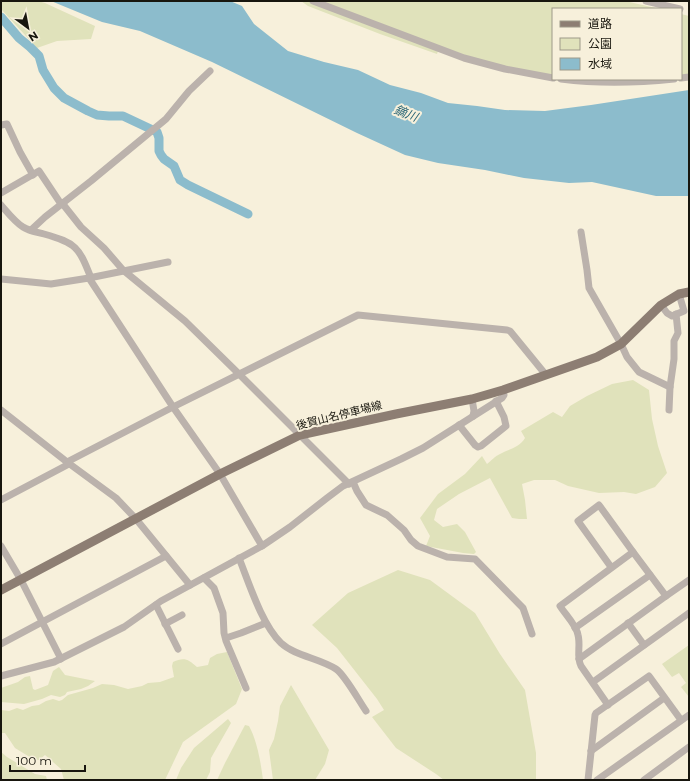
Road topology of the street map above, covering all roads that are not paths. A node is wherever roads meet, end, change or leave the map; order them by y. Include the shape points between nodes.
1 (313, 1) edge
2 (646, 1) edge
3 (677, 8) edge
4 (210, 71) dead end
5 (552, 78) edge
6 (574, 80) edge
7 (663, 80) edge
8 (1, 125) edge
9 (33, 175) junction
10 (1, 193) edge
11 (62, 204) junction
12 (1, 205) edge
13 (30, 230) junction
14 (581, 232) dead end
15 (168, 262) dead end
16 (123, 270) junction
17 (90, 278) junction
18 (1, 279) edge
19 (689, 292) edge
20 (679, 294) junction
21 (661, 305) junction
22 (676, 314) junction
23 (621, 344) junction
24 (239, 374) junction
25 (546, 375) junction
26 (670, 387) junction
27 (503, 390) junction
28 (472, 398) junction
29 (496, 401) junction
30 (173, 407) junction
31 (1, 410) edge
32 (669, 410) dead end
33 (473, 416) junction
34 (459, 425) junction
35 (300, 435) junction
36 (68, 463) junction
37 (220, 474) junction
38 (351, 483) junction
39 (1, 500) edge
40 (136, 519) junction
41 (1, 546) edge
42 (262, 546) junction
43 (633, 552) junction
44 (166, 556) junction
45 (239, 558) junction
46 (611, 568) junction
47 (650, 575) junction
48 (204, 578) junction
49 (21, 580) junction
50 (689, 580) edge
51 (190, 585) junction
52 (1, 590) edge
53 (666, 596) junction
54 (156, 605) junction
55 (689, 613) edge
56 (182, 615) dead end
57 (42, 623) junction
58 (266, 623) junction
59 (628, 623) junction
60 (165, 624) junction
61 (575, 628) junction
62 (532, 634) dead end
63 (226, 638) junction
64 (1, 644) edge
65 (644, 645) junction
66 (178, 649) dead end
67 (61, 659) junction
68 (579, 659) junction
69 (1, 676) edge
70 (593, 682) junction
71 (246, 688) dead end
72 (664, 698) junction
73 (608, 704) junction
74 (366, 711) dead end
75 (689, 715) edge
76 (681, 720) junction
77 (689, 747) edge
78 (591, 751) junction
79 (588, 780) edge
80 (597, 780) edge
81 (644, 780) edge

1 - 5 street via 464,58
2 - 3 street
4 - 11 street via 166,119
6 - 7 street via 615,83
8 - 9 street via 7,124
9 - 10 street
9 - 11 street via 39,171
11 - 13 street
11 - 16 street
12 - 13 street via 17,222
13 - 17 street via 61,239 79,251
14 - 23 street via 588,288
15 - 16 street
16 - 17 street
16 - 24 street via 185,321
17 - 18 street via 51,284
17 - 30 street
19 - 20 main road, 後賀山名停車場線
20 - 21 main road, 後賀山名停車場線
20 - 22 street via 684,311
21 - 22 street via 672,316
21 - 23 main road, 後賀山名停車場線
22 - 26 street via 678,333 674,341
23 - 25 main road, 後賀山名停車場線 via 597,358
23 - 26 street via 639,372
24 - 25 street via 358,315 508,330
24 - 30 street
24 - 35 street
25 - 27 main road, 後賀山名停車場線
26 - 32 street
27 - 28 main road, 後賀山名停車場線
27 - 29 street via 504,395
28 - 33 street
28 - 35 main road, 後賀山名停車場線
29 - 33 street
29 - 34 street via 506,426 482,446 475,445
30 - 36 street
30 - 37 street
31 - 36 street
33 - 34 street
34 - 38 street via 423,448
35 - 37 main road, 後賀山名停車場線
35 - 38 street
36 - 39 street
36 - 40 street via 116,498
37 - 40 main road, 後賀山名停車場線
37 - 42 street
38 - 42 street via 326,498
38 - 62 street via 366,505 387,515 418,546 446,557 476,559 522,608
40 - 44 street
40 - 49 main road, 後賀山名停車場線
41 - 49 street
42 - 45 street
43 - 46 street
43 - 46 street via 599,505 578,521
43 - 47 street
44 - 51 street
44 - 57 street
45 - 48 street
45 - 58 street
46 - 61 street via 560,606
47 - 53 street
47 - 61 street
48 - 51 street
48 - 63 street via 214,588 223,613
49 - 52 main road, 後賀山名停車場線
49 - 57 street
50 - 53 street
51 - 54 street
53 - 59 street
54 - 60 street
54 - 67 street via 124,627
55 - 65 street
56 - 60 street
57 - 64 street
57 - 67 street
58 - 63 street
58 - 74 street via 283,645 342,674
59 - 65 street
59 - 68 street
60 - 66 street
61 - 68 street via 578,634
63 - 71 street
65 - 70 street
67 - 69 street
68 - 70 street
70 - 73 street
72 - 73 street via 649,676
72 - 76 street
72 - 78 street
73 - 78 street via 595,715
75 - 76 street
76 - 80 street
77 - 81 street
78 - 79 street

